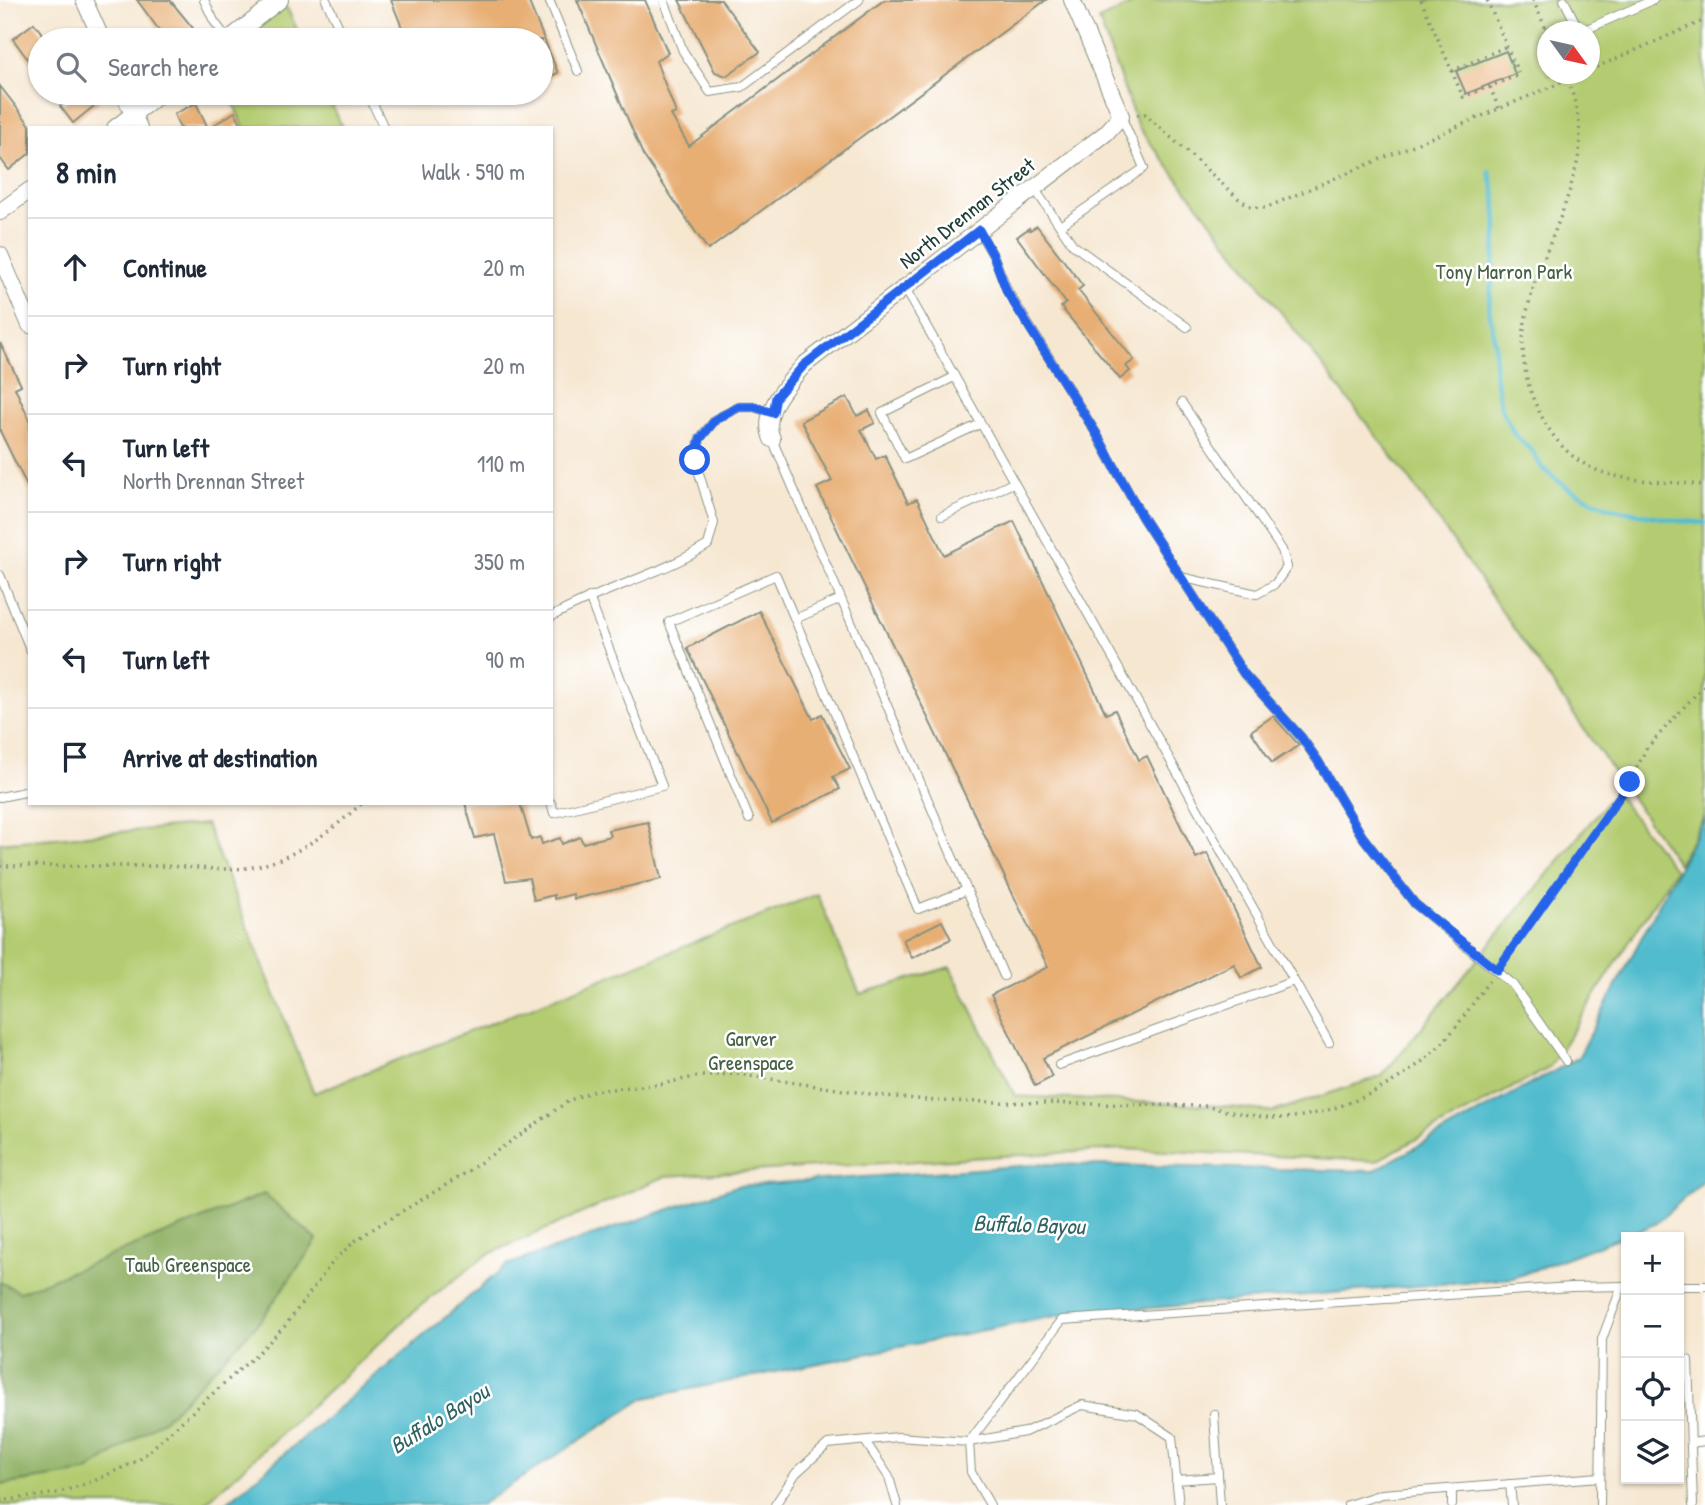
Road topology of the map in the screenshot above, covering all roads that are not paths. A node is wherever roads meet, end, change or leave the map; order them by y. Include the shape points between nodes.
1 (84, 0) edge
2 (204, 0) edge
3 (280, 0) edge
4 (326, 0) edge
5 (549, 0) edge
6 (664, 0) edge
7 (859, 0) edge
8 (1073, 0) edge
9 (1564, 0) edge
10 (1653, 0) edge
11 (1574, 21) edge
12 (1600, 23) edge
13 (97, 28) edge
14 (219, 28) edge
15 (244, 28) edge
16 (339, 28) edge
17 (578, 71) dead end
18 (150, 105) edge
19 (373, 105) edge
20 (1121, 116) junction
21 (136, 121) edge
22 (383, 126) edge
23 (1034, 188) junction
24 (28, 191) edge
25 (0, 212) edge
26 (1060, 226) junction
27 (979, 230) junction
28 (0, 255) edge
29 (905, 288) junction
30 (28, 320) edge
31 (1187, 327) dead end
32 (954, 377) junction
33 (1182, 403) dead end
34 (773, 413) junction
35 (980, 424) junction
36 (772, 439) joint
37 (1013, 483) junction
38 (942, 516) dead end
39 (0, 575) edge
40 (1180, 577) junction
41 (589, 597) junction
42 (841, 599) junction
43 (553, 616) edge
44 (795, 619) junction
45 (28, 644) edge
46 (28, 791) edge
47 (0, 797) edge
48 (552, 805) edge
49 (749, 819) dead end
50 (967, 890) junction
51 (1004, 976) dead end
52 (1294, 981) junction
53 (1329, 1044) dead end
54 (1566, 1061) dead end
55 (1059, 1065) dead end
56 (1621, 1286) edge
57 (1684, 1286) edge
58 (1705, 1286) edge
59 (1621, 1293) edge
60 (1688, 1360) dead end
61 (1214, 1413) dead end
62 (865, 1441) junction
63 (1705, 1441) edge
64 (969, 1442) junction
65 (1691, 1443) junction
66 (1600, 1477) junction
67 (1218, 1478) junction
68 (1177, 1480) junction
69 (1510, 1484) junction
70 (1452, 1489) junction
71 (775, 1505) edge
72 (897, 1505) edge
73 (990, 1505) edge
74 (1179, 1505) edge
75 (1220, 1505) edge
76 (1348, 1505) edge
77 (1452, 1505) edge
78 (1512, 1505) edge
79 (1600, 1505) edge
80 (1693, 1505) edge

1 - 13 street
2 - 14 lane
3 - 15 street
4 - 16 lane
5 - 17 lane
6 - 7 lane via 683,51 710,92 742,87
8 - 20 street
9 - 11 lane
10 - 12 lane
18 - 21 street
19 - 22 lane
20 - 23 street, North Drennan Street via 1106,133
20 - 26 lane via 1144,168
23 - 26 lane
23 - 27 street, North Drennan Street
24 - 25 street
26 - 31 lane via 1073,245
27 - 29 street, North Drennan Street
27 - 40 lane via 1007,292
28 - 30 street
29 - 32 lane
29 - 34 street, North Drennan Street via 804,365 776,397
32 - 35 lane
32 - 35 lane via 882,413 905,459
33 - 40 lane via 1282,550 1287,567 1275,584 1257,594
34 - 36 street, North Drennan Street
34 - 41 lane via 739,407 716,419 700,439 695,460 714,523 708,545 649,576
35 - 37 lane
36 - 42 lane
37 - 38 lane
37 - 52 lane
39 - 45 lane
40 - 54 lane via 1244,674 1318,761 1387,871 1415,904 1513,985
41 - 43 lane
41 - 48 lane via 662,786 554,813
42 - 44 lane
42 - 50 lane
44 - 49 lane via 776,575 669,622
44 - 50 lane via 918,909
46 - 47 lane
50 - 51 lane
52 - 53 lane
52 - 55 lane
56 - 64 lane via 1062,1320
57 - 58 lane
59 - 66 lane via 1602,1339
60 - 65 lane
61 - 67 lane
62 - 64 lane via 898,1437
62 - 71 lane via 828,1444 796,1473
62 - 72 lane via 889,1477
63 - 65 lane
64 - 68 lane via 1025,1432 1082,1405 1137,1414 1172,1437
64 - 73 lane via 971,1472
65 - 80 lane
66 - 69 lane
66 - 79 lane
67 - 68 lane
67 - 75 lane
68 - 74 lane
69 - 70 lane
69 - 78 lane
70 - 76 lane via 1382,1494
70 - 77 lane

